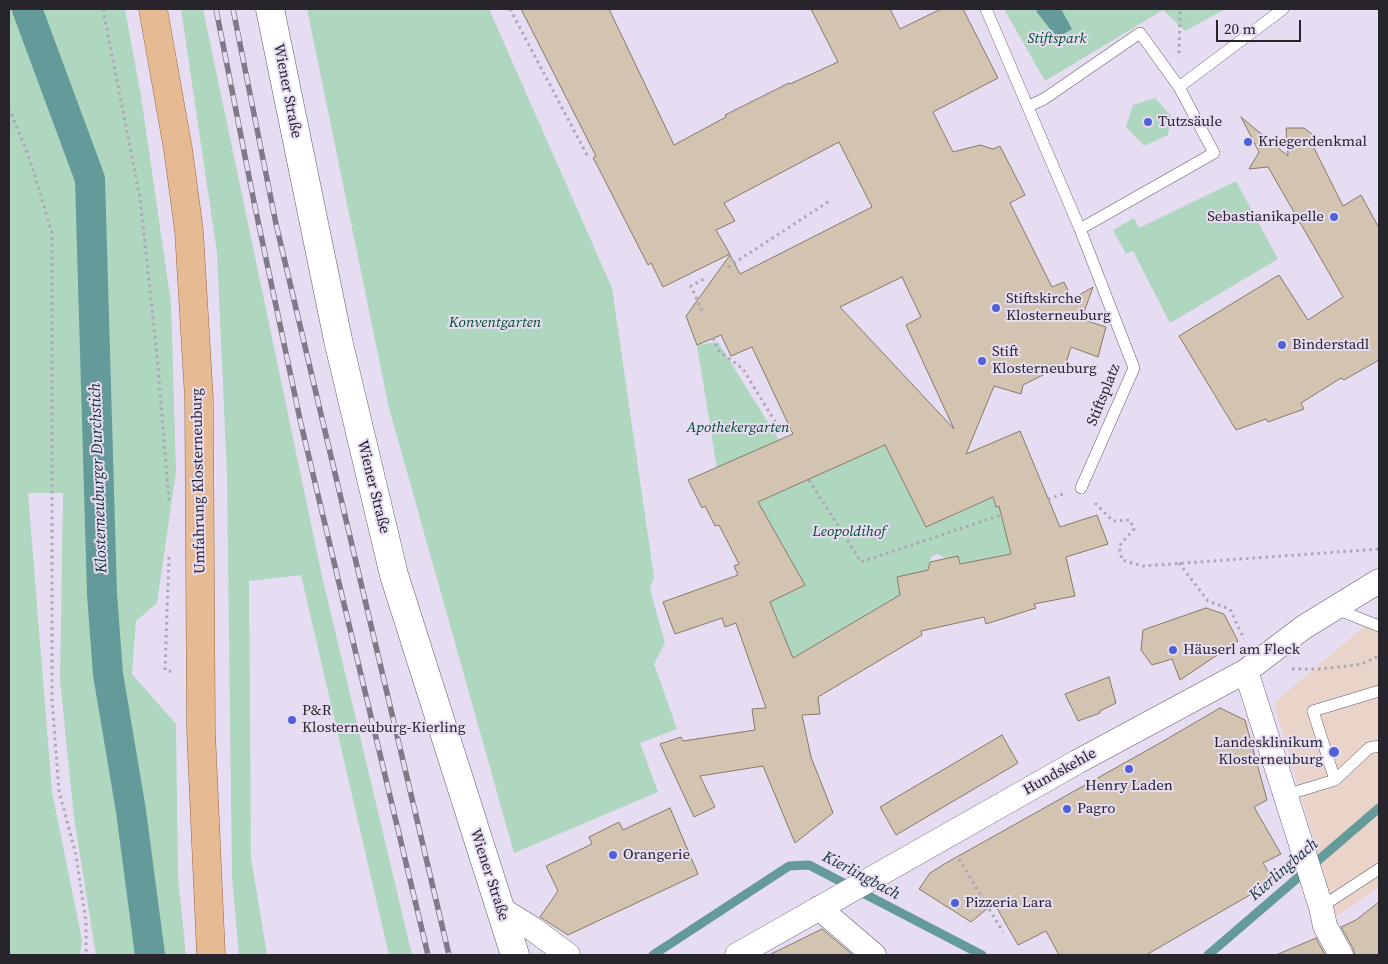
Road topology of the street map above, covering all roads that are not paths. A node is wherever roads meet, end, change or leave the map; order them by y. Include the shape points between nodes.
1 (153, 9) edge
2 (270, 9) edge
3 (986, 9) edge
4 (1283, 9) edge
5 (1179, 87) junction
6 (1029, 106) junction
7 (1080, 229) junction
8 (1080, 488) road end
9 (1379, 581) edge
10 (1334, 608) junction
11 (1379, 626) edge
12 (1253, 666) junction
13 (1379, 691) edge
14 (1379, 746) edge
15 (1336, 780) junction
16 (1286, 795) junction
17 (1379, 869) edge
18 (1318, 897) junction
19 (827, 904) junction
20 (499, 908) junction
21 (211, 955) edge
22 (515, 955) edge
23 (568, 955) edge
24 (737, 955) edge
25 (874, 955) edge
26 (1341, 955) edge

1 - 21 main road, Umfahrung Klosterneuburg via 189,231 199,399 201,731
2 - 20 street, Wiener Straße via 338,340 394,574
3 - 6 lane, Stiftsplatz
4 - 5 lane
5 - 6 lane via 1140,33
5 - 7 lane via 1214,153
6 - 7 lane, Stiftsplatz
7 - 8 lane, Stiftsplatz via 1134,368
9 - 10 street, Hundskehle
10 - 11 lane
10 - 12 street, Hundskehle
12 - 16 street
12 - 19 street, Hundskehle
13 - 15 lane via 1313,711
14 - 15 lane via 1369,748
15 - 16 lane
16 - 18 street
17 - 18 lane
18 - 26 street via 1326,926
19 - 24 street, Hundskehle
19 - 25 street
20 - 22 street, Wiener Straße
20 - 23 street

